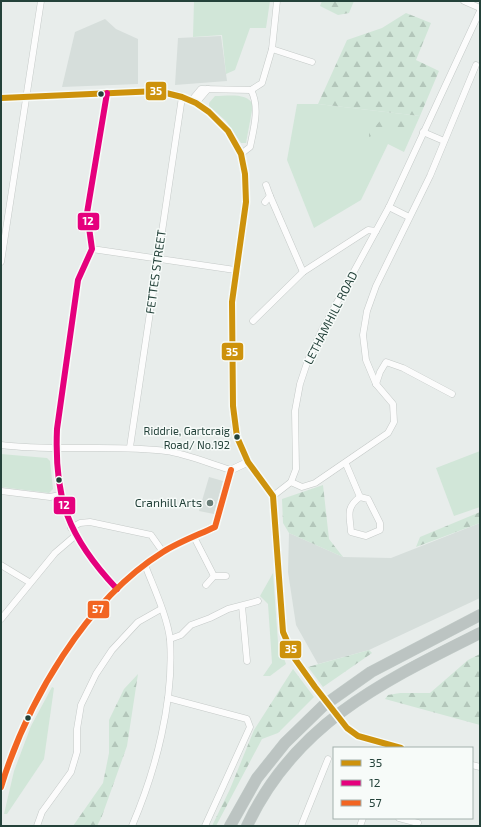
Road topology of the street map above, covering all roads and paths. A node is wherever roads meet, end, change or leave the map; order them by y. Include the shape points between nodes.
1 (41, 1) edge
2 (277, 1) edge
3 (464, 1) edge
4 (480, 9) edge
5 (272, 48) junction
6 (312, 62) dead end
7 (476, 65) dead end
8 (250, 90) junction
9 (107, 93) junction
10 (27, 97) junction
11 (182, 97) junction
12 (1, 98) edge
13 (194, 102) junction
14 (423, 132) junction
15 (444, 142) junction
16 (240, 151) junction
17 (266, 185) dead end
18 (270, 196) junction
19 (265, 202) dead end
20 (389, 207) junction
21 (409, 217) junction
22 (376, 231) junction
23 (92, 249) junction
24 (158, 259) junction
25 (1, 262) edge
26 (236, 270) junction
27 (303, 272) junction
28 (253, 321) dead end
29 (376, 384) junction
30 (452, 394) dead end
31 (1, 445) edge
32 (56, 448) junction
33 (130, 448) junction
34 (248, 462) junction
35 (346, 464) junction
36 (231, 470) junction
37 (291, 482) junction
38 (1, 491) edge
39 (60, 495) junction
40 (273, 496) junction
41 (360, 497) junction
42 (71, 528) junction
43 (76, 535) junction
44 (194, 536) junction
45 (164, 552) junction
46 (1, 565) edge
47 (145, 565) junction
48 (214, 576) junction
49 (226, 576) dead end
50 (29, 582) junction
51 (206, 584) dead end
52 (117, 589) junction
53 (258, 601) dead end
54 (242, 606) junction
55 (161, 609) junction
56 (480, 615) edge
57 (1, 619) edge
58 (480, 633) edge
59 (170, 639) junction
60 (248, 661) dead end
61 (314, 687) joint
62 (168, 698) junction
63 (391, 747) edge
64 (328, 760) dead end
65 (1, 787) edge
66 (404, 819) edge
67 (418, 822) edge
68 (37, 826) edge
69 (132, 826) edge
70 (205, 826) edge
71 (230, 826) edge
72 (247, 826) edge
73 (301, 826) edge

1 - 10 street
2 - 5 street
3 - 4 street
4 - 14 street, LETHAMHILL ROAD
5 - 6 street
5 - 8 street via 262,83
7 - 15 street
8 - 13 street via 201,89
8 - 16 street via 257,106 251,143
9 - 10 street
9 - 11 street via 158,91
9 - 23 street via 87,213
10 - 12 street
10 - 25 street
11 - 13 street
11 - 24 street, FETTES STREET
13 - 16 street via 209,112 228,131
14 - 15 street
14 - 20 street, LETHAMHILL ROAD
15 - 21 street
16 - 26 street via 245,174 246,202
17 - 18 street
18 - 19 street
18 - 27 street
20 - 21 street
20 - 22 street, LETHAMHILL ROAD
21 - 29 street via 367,311 363,335 366,360
22 - 27 street via 368,230
22 - 37 street, LETHAMHILL ROAD via 322,330 304,372 295,411 296,469
23 - 24 street
23 - 32 street via 78,280
24 - 26 street
24 - 33 street, FETTES STREET
26 - 34 street via 232,302 233,406 237,437
27 - 28 street
29 - 30 street via 386,362 403,368
29 - 35 street via 393,404 394,422 388,433
31 - 32 street
32 - 33 street
32 - 39 street
33 - 36 street via 168,451
34 - 36 street
34 - 40 street
35 - 37 street via 315,483 302,487
35 - 41 street
36 - 44 street via 215,527
37 - 40 street
38 - 39 street via 50,497
39 - 42 street
40 - 61 street via 283,632 295,659
41 - 41 street via 368,499 380,523 380,530 366,536 351,532 349,508
42 - 43 street
42 - 45 street via 80,523 90,522 151,535
43 - 50 street via 55,553
43 - 52 street via 101,572
44 - 45 street
44 - 48 street
45 - 47 street
46 - 50 street
47 - 52 street
47 - 55 street
48 - 49 street
48 - 51 street
50 - 57 street
52 - 65 street via 82,630 50,676 28,717 10,758
53 - 54 street
54 - 59 street via 228,609 192,625
54 - 60 street
55 - 59 street
55 - 68 street via 138,622 112,650 96,674 81,705 77,752 71,772 42,812
56 - 71 highway via 371,672 323,706 285,743 257,778
58 - 72 highway via 373,688 334,716 305,742 278,775
59 - 62 street
61 - 63 street, bridge via 347,728 358,736
62 - 69 street via 153,769
62 - 70 street via 248,719 250,727
64 - 73 street
66 - 67 street

